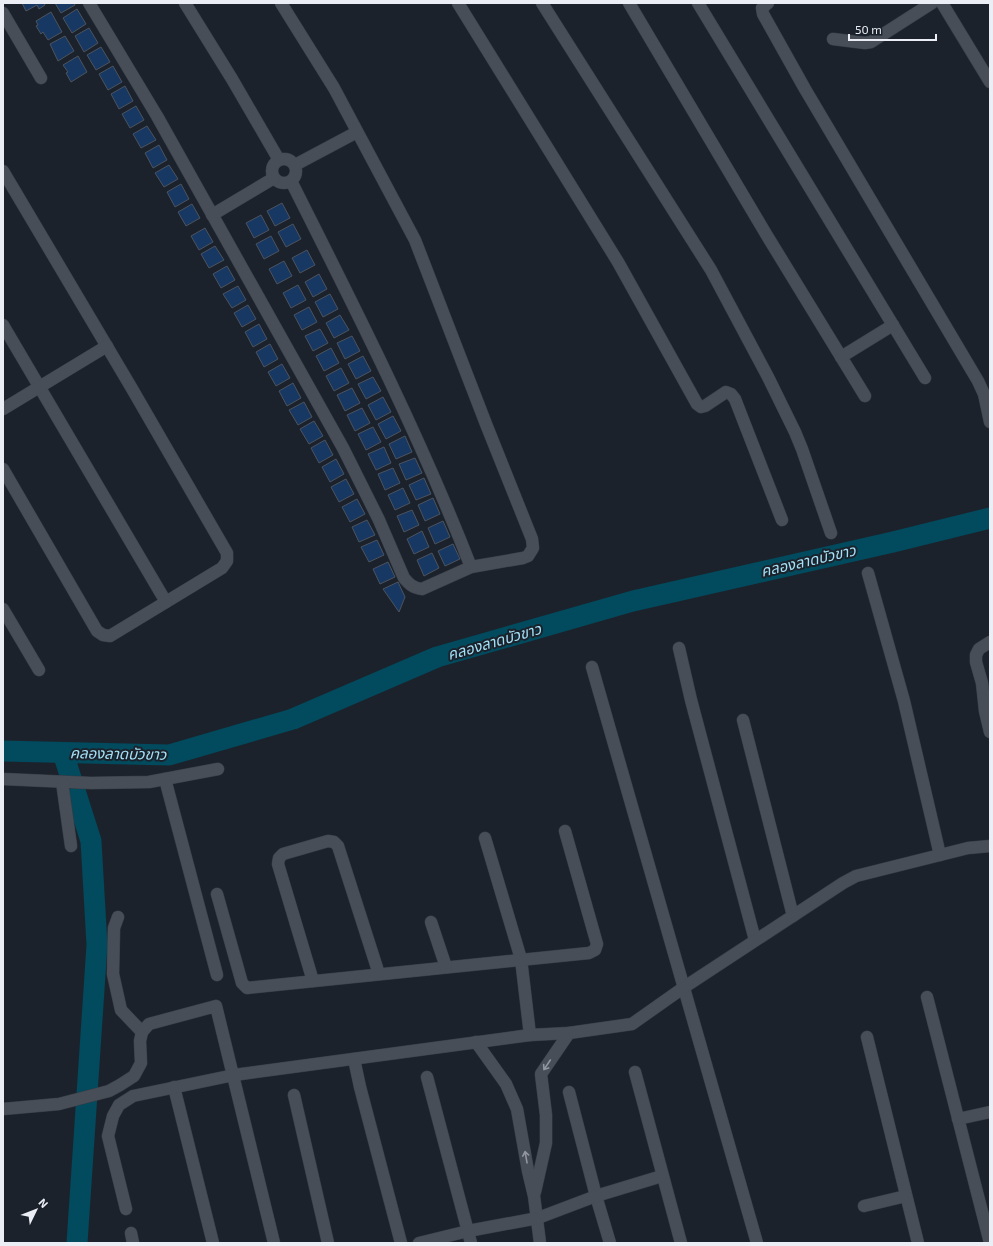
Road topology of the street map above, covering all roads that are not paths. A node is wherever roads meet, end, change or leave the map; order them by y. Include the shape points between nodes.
1 (89, 3) edge
2 (185, 3) edge
3 (281, 3) edge
4 (458, 3) edge
5 (542, 3) edge
6 (629, 3) edge
7 (698, 3) edge
8 (768, 3) edge
9 (932, 3) edge
10 (942, 3) edge
11 (5, 20) edge
12 (833, 39) dead end
13 (41, 78) dead end
14 (990, 82) edge
15 (357, 132) junction
16 (279, 160) junction
17 (295, 165) junction
18 (3, 171) edge
19 (274, 178) junction
20 (291, 181) junction
21 (212, 215) junction
22 (893, 324) junction
23 (3, 325) edge
24 (107, 346) junction
25 (841, 357) junction
26 (925, 378) dead end
27 (40, 387) junction
28 (865, 396) dead end
29 (3, 409) edge
30 (990, 422) edge
31 (3, 469) edge
32 (782, 520) dead end
33 (831, 533) dead end
34 (472, 567) junction
35 (868, 573) dead end
36 (166, 602) junction
37 (3, 609) edge
38 (990, 642) edge
39 (679, 648) dead end
40 (592, 667) dead end
41 (39, 670) dead end
42 (987, 696) edge
43 (743, 720) dead end
44 (990, 732) edge
45 (218, 769) dead end
46 (3, 779) edge
47 (166, 779) junction
48 (58, 782) junction
49 (565, 831) dead end
50 (485, 838) dead end
51 (71, 846) dead end
52 (990, 846) edge
53 (940, 855) junction
54 (217, 894) dead end
55 (793, 916) junction
56 (118, 917) dead end
57 (431, 922) dead end
58 (755, 940) junction
59 (521, 959) junction
60 (446, 967) junction
61 (379, 974) junction
62 (217, 975) dead end
63 (313, 981) junction
64 (683, 988) junction
65 (927, 997) dead end
66 (142, 1032) junction
67 (569, 1033) junction
68 (530, 1035) junction
69 (867, 1037) dead end
70 (476, 1042) junction
71 (354, 1059) junction
72 (635, 1072) dead end
73 (234, 1074) junction
74 (427, 1077) dead end
75 (174, 1087) junction
76 (569, 1092) dead end
77 (294, 1094) dead end
78 (3, 1109) edge
79 (990, 1112) edge
80 (958, 1119) junction
81 (662, 1176) junction
82 (534, 1196) junction
83 (596, 1196) junction
84 (906, 1196) junction
85 (864, 1206) dead end
86 (126, 1209) dead end
87 (538, 1218) junction
88 (469, 1237) edge
89 (213, 1243) edge
90 (274, 1243) edge
91 (328, 1243) edge
92 (401, 1243) edge
93 (419, 1243) edge
94 (540, 1243) edge
95 (610, 1243) edge
96 (681, 1243) edge
97 (757, 1243) edge
98 (918, 1243) edge
99 (990, 1243) edge

1 - 21 street
2 - 16 street
3 - 15 street via 334,88
4 - 32 street via 618,262 697,404 705,406 726,392 735,399
5 - 33 street via 726,296 795,432
6 - 25 street
7 - 22 street
8 - 30 street via 762,8 763,14 978,381 984,394
9 - 12 street via 871,42
10 - 14 street
11 - 13 street
15 - 17 street
15 - 34 street via 416,240 532,539 533,548 528,556
16 - 17 street via 288,159
16 - 19 street via 272,170
17 - 20 street via 296,174
18 - 24 street
19 - 20 street via 280,182
19 - 21 street
20 - 34 street via 414,430
21 - 34 street via 343,448 379,520 404,578 416,589 422,589
22 - 25 street
22 - 26 street
23 - 27 street
24 - 27 street
24 - 36 street via 227,553 228,561 222,568
25 - 28 street
27 - 29 street
27 - 36 street
31 - 36 street via 97,632 110,636
35 - 53 street via 904,701
37 - 41 street
38 - 42 street via 979,649 976,655
39 - 58 street
40 - 64 street
42 - 44 street via 985,711
43 - 55 street
45 - 47 street
46 - 48 street
47 - 48 street via 149,782
47 - 62 street
48 - 51 street
49 - 59 street via 597,944 595,950 589,953
50 - 59 street
52 - 53 street
53 - 55 street via 856,876
54 - 63 street via 242,983 247,988
55 - 58 street
56 - 66 street via 114,928 113,974 121,1010
57 - 60 street
58 - 64 street
59 - 60 street
59 - 68 street
60 - 61 street
61 - 63 street
61 - 63 street via 338,846 328,841 283,854 278,864
64 - 67 street via 632,1024
64 - 97 street
65 - 80 street
66 - 73 street via 149,1024 216,1006
66 - 78 street via 141,1063 134,1076 109,1092 59,1104
67 - 68 street
67 -> 82 street via 541,1074 546,1114 546,1143
68 - 70 street
69 - 84 street
70 - 71 street
82 -> 70 street via 517,1109 506,1084
71 - 73 street
71 - 92 street
72 - 81 street
73 - 75 street
73 - 90 street
74 - 88 street
75 - 86 street via 133,1096 119,1105 113,1116 108,1136
75 - 89 street
76 - 83 street
77 - 91 street
79 - 80 street
80 - 99 street
81 - 83 street
81 - 96 street
82 - 87 street
83 - 87 street
83 - 95 street
84 - 85 street
84 - 98 street
87 - 88 street
87 - 94 street
88 - 93 street

